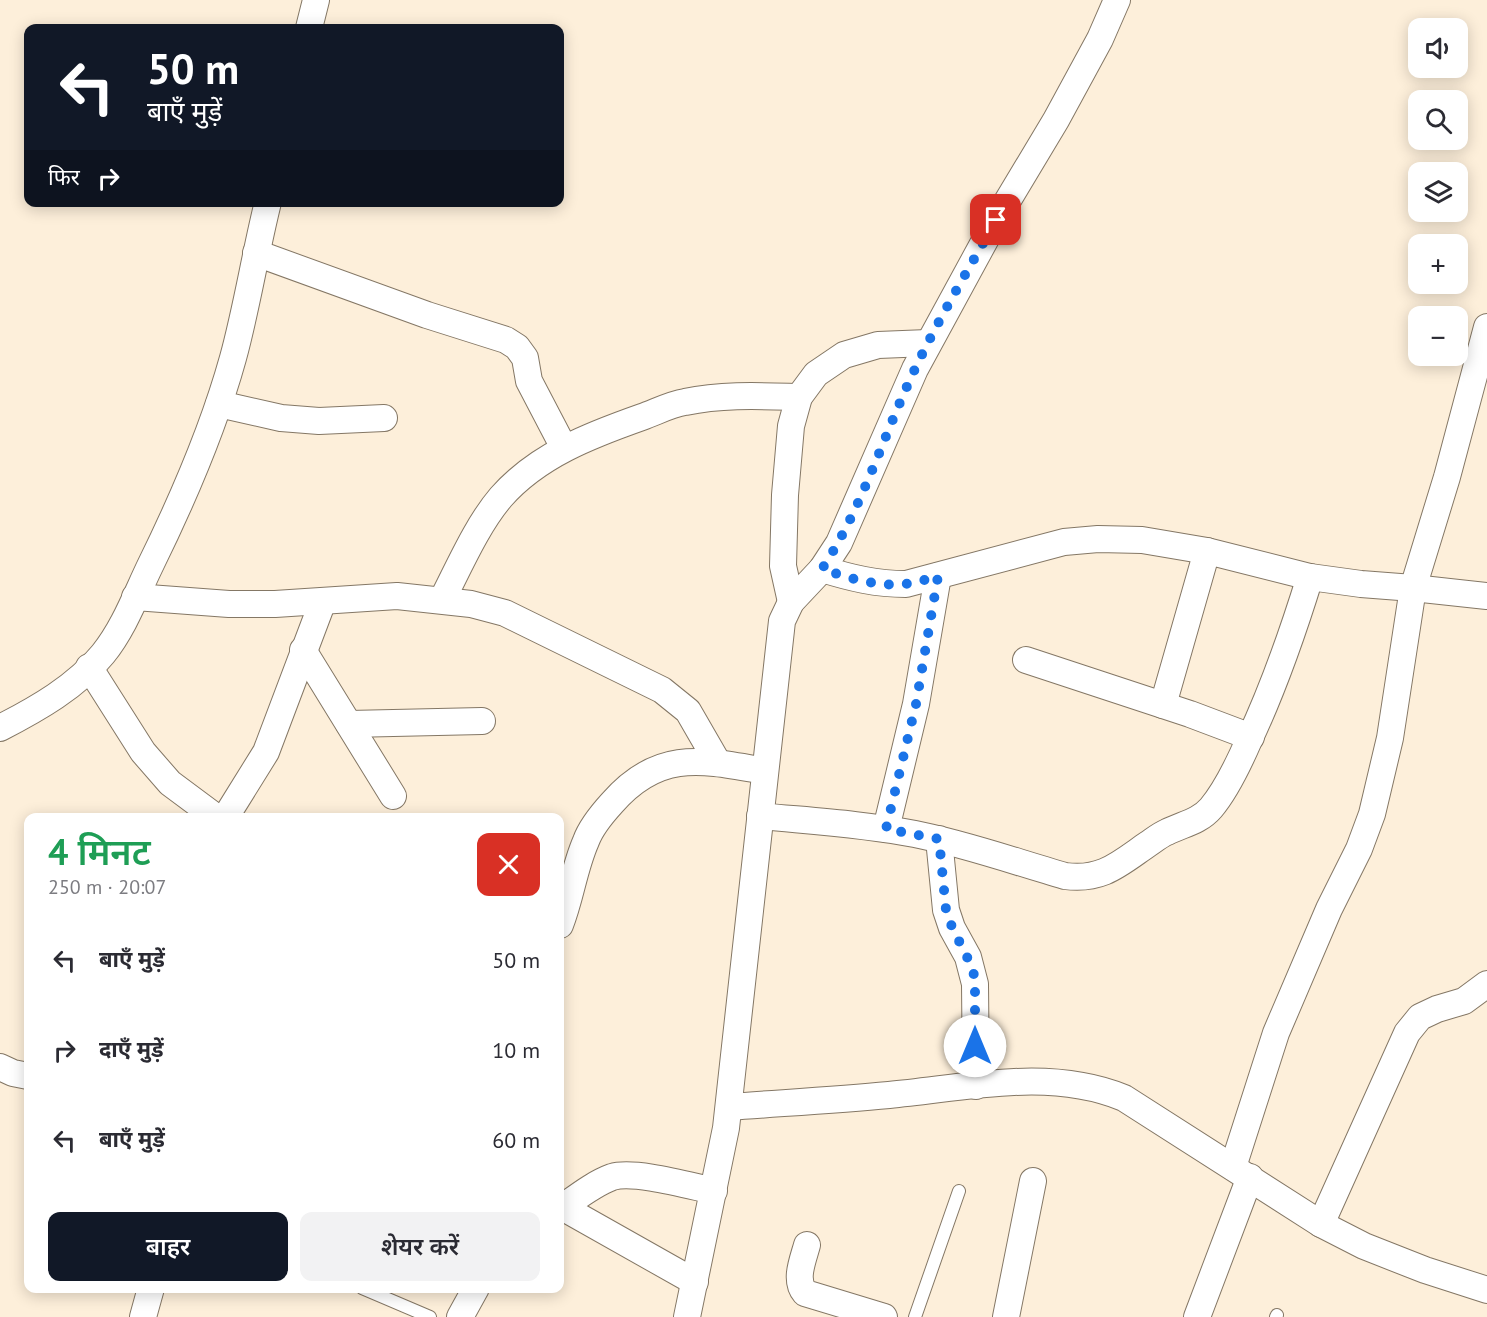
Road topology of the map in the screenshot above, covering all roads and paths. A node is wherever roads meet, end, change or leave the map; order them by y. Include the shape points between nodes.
1 (316, 0) edge
2 (1117, 0) edge
3 (310, 24) edge
4 (267, 207) edge
5 (256, 253) junction
6 (1487, 327) edge
7 (928, 343) junction
8 (799, 397) junction
9 (219, 404) junction
10 (384, 418) dead end
11 (564, 448) junction
12 (1207, 551) junction
13 (822, 569) junction
14 (938, 576) junction
15 (1310, 577) junction
16 (1413, 588) junction
17 (1487, 596) edge
18 (135, 597) junction
19 (442, 600) junction
20 (322, 601) junction
21 (790, 603) junction
22 (303, 650) junction
23 (1026, 660) dead end
24 (89, 667) junction
25 (1163, 705) junction
26 (482, 722) dead end
27 (349, 724) junction
28 (0, 729) edge
29 (1251, 737) junction
30 (718, 762) junction
31 (765, 771) junction
32 (393, 796) dead end
33 (209, 813) edge
34 (228, 813) edge
35 (760, 816) junction
36 (886, 829) junction
37 (939, 839) junction
38 (564, 911) edge
39 (1487, 984) edge
40 (0, 1067) edge
41 (24, 1075) edge
42 (975, 1086) junction
43 (729, 1107) junction
44 (1241, 1172) junction
45 (1033, 1181) dead end
46 (714, 1191) junction
47 (959, 1191) dead end
48 (564, 1206) edge
49 (564, 1210) edge
50 (1321, 1224) junction
51 (807, 1245) dead end
52 (695, 1282) junction
53 (1487, 1290) edge
54 (150, 1293) edge
55 (374, 1293) edge
56 (473, 1293) edge
57 (850, 1312) edge
58 (143, 1317) edge
59 (430, 1317) edge
60 (460, 1317) edge
61 (687, 1317) edge
62 (884, 1317) edge
63 (915, 1317) edge
64 (1006, 1317) edge
65 (1197, 1317) edge

1 - 3 street
2 - 7 street via 1056,120
4 - 5 street
5 - 9 street
5 - 11 street via 517,347 525,358 529,381
6 - 16 street
7 - 8 street via 878,345 844,355 816,374
7 - 13 street via 852,517
8 - 11 street via 730,396 683,402
8 - 21 street via 791,426 785,495 783,566
9 - 10 street via 281,418
9 - 18 street via 201,455
11 - 19 street via 501,498
12 - 14 street via 1142,540 1064,542
12 - 15 street
12 - 25 street
13 - 14 street via 881,584 906,584
13 - 21 street
14 - 36 street via 916,704
15 - 16 street
15 - 29 street via 1293,633
16 - 17 street
16 - 44 street via 1390,738 1372,814 1276,1033
18 - 20 street via 229,604
18 - 24 street via 103,654
19 - 20 street via 397,596
19 - 30 street via 505,614 662,690 688,711
20 - 22 street
21 - 31 street via 782,621
22 - 27 street
22 - 34 street via 266,752
23 - 25 street
24 - 28 street via 41,707
24 - 33 street via 150,760 170,783
25 - 29 street
26 - 27 street
27 - 32 street
29 - 37 street via 1210,808 1197,820 1167,832 1096,876 1065,876
30 - 31 street
30 - 38 street via 683,761 652,769 625,789 586,838
31 - 35 street
35 - 36 street
35 - 43 street
36 - 37 street
37 - 42 street via 946,910 968,957 975,984
39 - 50 street via 1464,1001 1420,1017 1407,1034
40 - 41 street
42 - 43 street
42 - 44 street via 1041,1082 1101,1089 1124,1098
43 - 46 street
44 - 50 street
44 - 65 street
45 - 64 street
46 - 48 street via 641,1176 620,1176 599,1183
46 - 52 street
47 - 63 lane
49 - 52 street
50 - 53 street via 1394,1258
51 - 57 street via 799,1286 805,1293
52 - 61 street
54 - 58 street
55 - 59 lane
56 - 60 street
57 - 62 street

